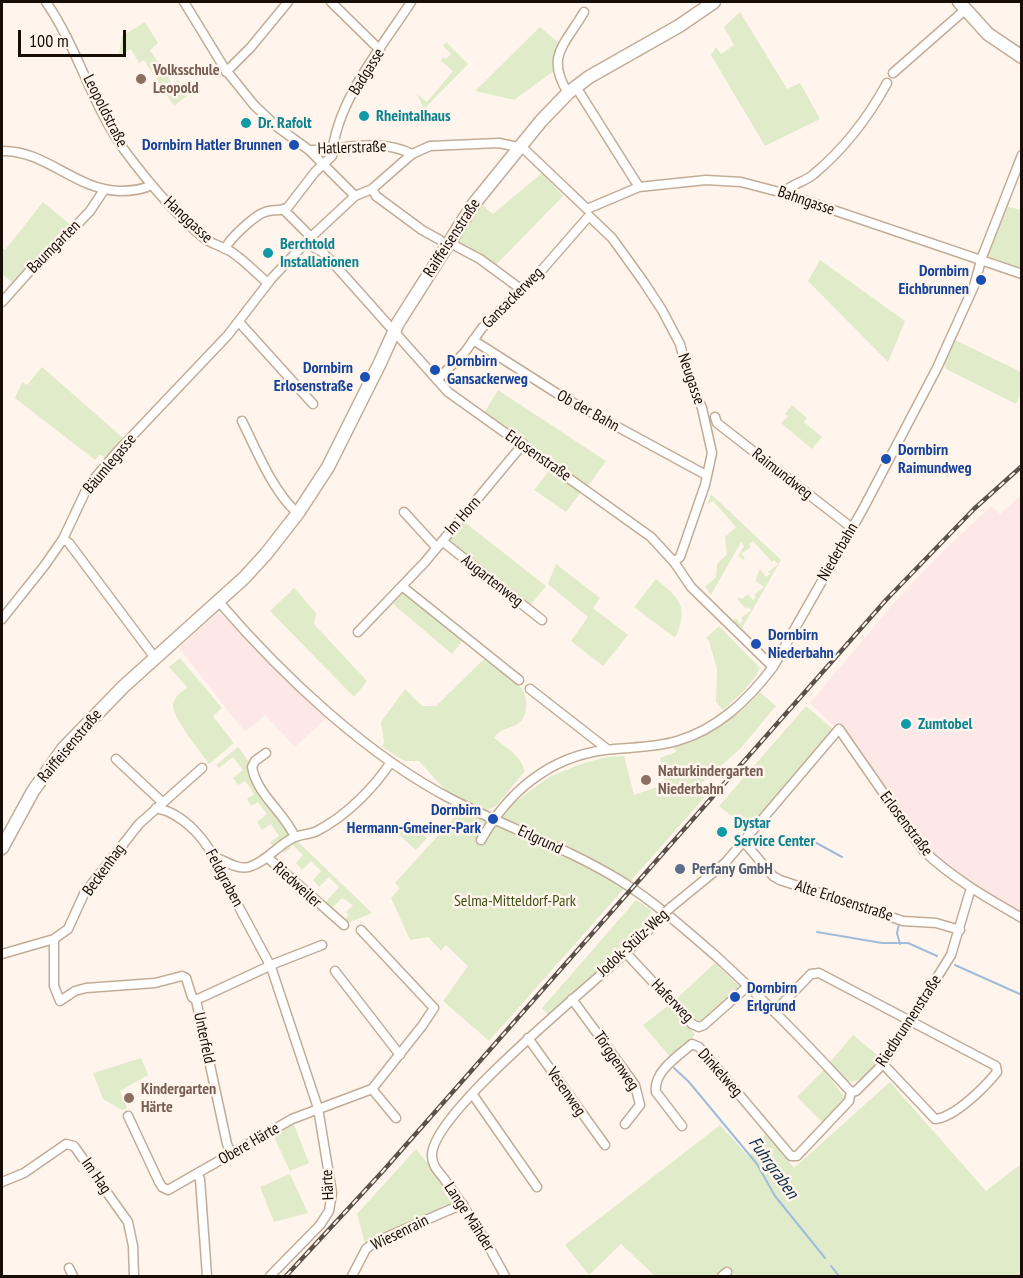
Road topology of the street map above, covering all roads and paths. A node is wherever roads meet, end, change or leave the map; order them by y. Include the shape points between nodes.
1 (46, 2) edge
2 (186, 2) edge
3 (288, 2) edge
4 (331, 2) edge
5 (411, 2) edge
6 (714, 2) edge
7 (963, 5) edge
8 (584, 12) dead end
9 (380, 50) junction
10 (1022, 57) edge
11 (226, 72) junction
12 (893, 73) dead end
13 (887, 83) dead end
14 (572, 90) junction
15 (518, 146) junction
16 (332, 148) junction
17 (309, 150) junction
18 (2, 151) edge
19 (412, 154) junction
20 (1022, 155) edge
21 (323, 165) junction
22 (152, 185) junction
23 (639, 187) junction
24 (372, 189) junction
25 (104, 190) junction
26 (783, 193) junction
27 (355, 196) junction
28 (284, 210) junction
29 (588, 212) junction
30 (308, 240) junction
31 (444, 241) junction
32 (225, 249) junction
33 (982, 261) junction
34 (1022, 274) edge
35 (268, 283) junction
36 (522, 290) junction
37 (2, 302) edge
38 (239, 322) junction
39 (396, 334) junction
40 (473, 340) junction
41 (437, 380) junction
42 (313, 404) dead end
43 (714, 417) dead end
44 (242, 421) dead end
45 (523, 444) junction
46 (706, 475) junction
47 (404, 512) dead end
48 (298, 513) junction
49 (852, 528) junction
50 (63, 539) junction
51 (439, 544) junction
52 (674, 562) junction
53 (403, 587) junction
54 (219, 602) junction
55 (2, 619) edge
56 (542, 620) dead end
57 (358, 632) dead end
58 (155, 658) junction
59 (773, 667) junction
60 (519, 680) dead end
61 (530, 688) dead end
62 (839, 729) joint
63 (608, 749) junction
64 (266, 753) dead end
65 (116, 759) dead end
66 (391, 762) junction
67 (202, 768) dead end
68 (159, 805) junction
69 (493, 819) junction
70 (295, 837) junction
71 (481, 840) dead end
72 (744, 842) junction
73 (2, 848) edge
74 (215, 857) junction
75 (268, 858) junction
76 (971, 888) junction
77 (1022, 918) edge
78 (344, 925) dead end
79 (361, 930) dead end
80 (960, 930) junction
81 (54, 939) junction
82 (322, 945) dead end
83 (626, 953) junction
84 (2, 954) edge
85 (271, 967) junction
86 (334, 971) dead end
87 (748, 986) junction
88 (572, 999) junction
89 (196, 1000) junction
90 (775, 1011) junction
91 (910, 1021) junction
92 (528, 1038) junction
93 (400, 1055) junction
94 (883, 1064) junction
95 (372, 1089) junction
96 (851, 1092) junction
97 (473, 1095) junction
98 (318, 1108) junction
99 (128, 1116) dead end
100 (396, 1118) dead end
101 (625, 1124) dead end
102 (682, 1126) dead end
103 (605, 1145) dead end
104 (231, 1154) junction
105 (791, 1156) joint
106 (432, 1157) joint
107 (197, 1174) junction
108 (2, 1182) edge
109 (537, 1187) dead end
110 (463, 1204) junction
111 (134, 1276) edge
112 (207, 1276) edge
113 (270, 1276) edge
114 (352, 1276) edge
115 (506, 1276) edge

1 - 22 street, Leopoldstraße via 67,35 103,114 124,150
2 - 11 street, Hatlerstraße
3 - 11 street
4 - 9 street
5 - 9 street, Badgasse
6 - 14 street
7 - 10 street via 994,39
7 - 12 street
8 - 14 street via 556,62 562,82
9 - 16 street, Badgasse via 353,91
11 - 17 street, Hatlerstraße via 276,126
13 - 26 street via 871,112 842,147 812,176
14 - 15 street via 525,133
14 - 23 street
15 - 19 street via 430,146
15 - 29 street via 528,151
15 - 31 street, Raiffeisenstraße via 507,154
16 - 17 street, Hatlerstraße
16 - 19 street, Hatlerstraße via 390,145
16 - 21 street, Badgasse via 332,156
17 - 21 street
18 - 25 street, Hanggasse via 35,157
19 - 24 street, Bäumlegasse
20 - 33 street, Niederbahn
21 - 27 street
21 - 28 street, Badgasse
22 - 25 street, Hanggasse via 136,190
22 - 32 street, Hanggasse via 199,233
23 - 26 street, Bahngasse via 713,180 741,182
23 - 29 street, Bahngasse
24 - 27 street, Bäumlegasse
24 - 31 street via 422,230
25 - 37 street, Baumgarten via 90,211
26 - 33 street, Bahngasse
27 - 30 street, Bäumlegasse
28 - 30 street, Erlosenstraße
28 - 32 street via 260,214
29 - 36 street, Gansackerweg
29 - 46 street, Neugasse via 639,274 680,344 708,432 712,453
30 - 35 street, Bäumlegasse
30 - 39 street, Erlosenstraße
31 - 36 street via 480,259
31 - 39 street, Raiffeisenstraße
32 - 35 street, Hanggasse
33 - 34 street, Bahngasse
33 - 49 street, Niederbahn via 937,368
35 - 38 street, Bäumlegasse
36 - 40 street, Gansackerweg
38 - 42 street
38 - 50 street, Bäumlegasse via 90,483
39 - 41 street, Erlosenstraße
39 - 48 street, Raiffeisenstraße via 328,467
40 - 41 street, Gansackerweg
40 - 46 street, Ob der Bahn via 558,395
41 - 45 street, Erlosenstraße via 459,401
43 - 49 street, Raimundweg
44 - 48 street via 268,473
45 - 51 street, Im Horn
45 - 52 street, Erlosenstraße via 651,537
46 - 52 street, Neugasse via 680,557
47 - 51 street, Augartenweg
48 - 54 street, Raiffeisenstraße via 263,558
49 - 59 street, Niederbahn
50 - 55 street, Bäumlegasse
50 - 58 street
51 - 53 street, Im Horn
51 - 56 street, Augartenweg
52 - 59 street, Erlosenstraße via 700,596
53 - 57 street, Im Horn
53 - 60 street
54 - 58 street, Raiffeisenstraße
54 - 66 street, Erlgrund via 290,675
58 - 73 street, Raiffeisenstraße via 55,758
59 - 63 street, Niederbahn via 740,705 699,732 654,746
61 - 63 street
62 - 72 street, Jodok-Stülz-Weg
62 - 76 street, Erlosenstraße via 923,850
63 - 69 street, Niederbahn via 574,757 544,771 524,784
64 - 70 street via 255,761 253,774
65 - 68 street, Feldgraben
66 - 69 street, Erlgrund
66 - 70 street via 380,778 338,816 314,832
67 - 68 street, Beckenhag
68 - 74 street, Feldgraben via 184,822
68 - 81 street, Beckenhag via 139,824 84,894 68,929
69 - 71 street, Niederbahn
69 - 87 street, Erlgrund via 588,862 622,882 678,922
70 - 75 street
72 - 80 street, Alte Erlosenstraße via 780,880 903,921 936,922
72 - 83 street, Jodok-Stülz-Weg, bridge
74 - 75 street, Riedweiler via 241,868
74 - 85 street, Feldgraben
75 - 78 street, Riedweiler
76 - 77 street, Erlosenstraße
76 - 80 street, Riedbrunnenstraße
79 - 93 street via 434,1008
80 - 91 street, Riedbrunnenstraße via 951,955
81 - 84 street
81 - 89 street, Unterfeld via 54,986 60,1001 86,988 155,983 182,976
82 - 85 street
83 - 87 street, Haferweg via 699,1027
83 - 88 street, Jodok-Stülz-Weg
85 - 89 street
85 - 98 street, Feldgraben
86 - 93 street
87 - 90 street, Erlgrund
88 - 92 street, Jodok-Stülz-Weg
88 - 101 street, Törggenweg via 635,1085 640,1105
89 - 104 street, Unterfeld
90 - 91 street via 811,974 819,973
90 - 96 street, Erlgrund
91 - 94 street, Riedbrunnenstraße
91 - 94 street via 996,1066 997,1072 968,1101 942,1119 934,1119
92 - 97 street, Jodok-Stülz-Weg
92 - 103 street, Vesenweg
93 - 95 street
94 - 96 street, Riedbrunnenstraße
95 - 98 street, Obere Härte
95 - 100 street
96 - 105 street, Riedbrunnenstraße via 849,1101 805,1148
97 - 106 street, Jodok-Stülz-Weg via 437,1137
97 - 109 street
98 - 104 street, Obere Härte
98 - 113 street, Härte via 331,1202 326,1218
99 - 107 street, Obere Härte via 165,1190
102 - 105 street, Dinkelweg via 655,1086 670,1063 692,1044 699,1047
104 - 107 street, Obere Härte
106 - 110 street, Lange Mähder
107 - 112 street
108 - 111 street, Im Hag via 24,1173 66,1144 74,1146 128,1222
110 - 114 street, Wiesenrain via 375,1242 366,1249
110 - 115 street, Lange Mähder

